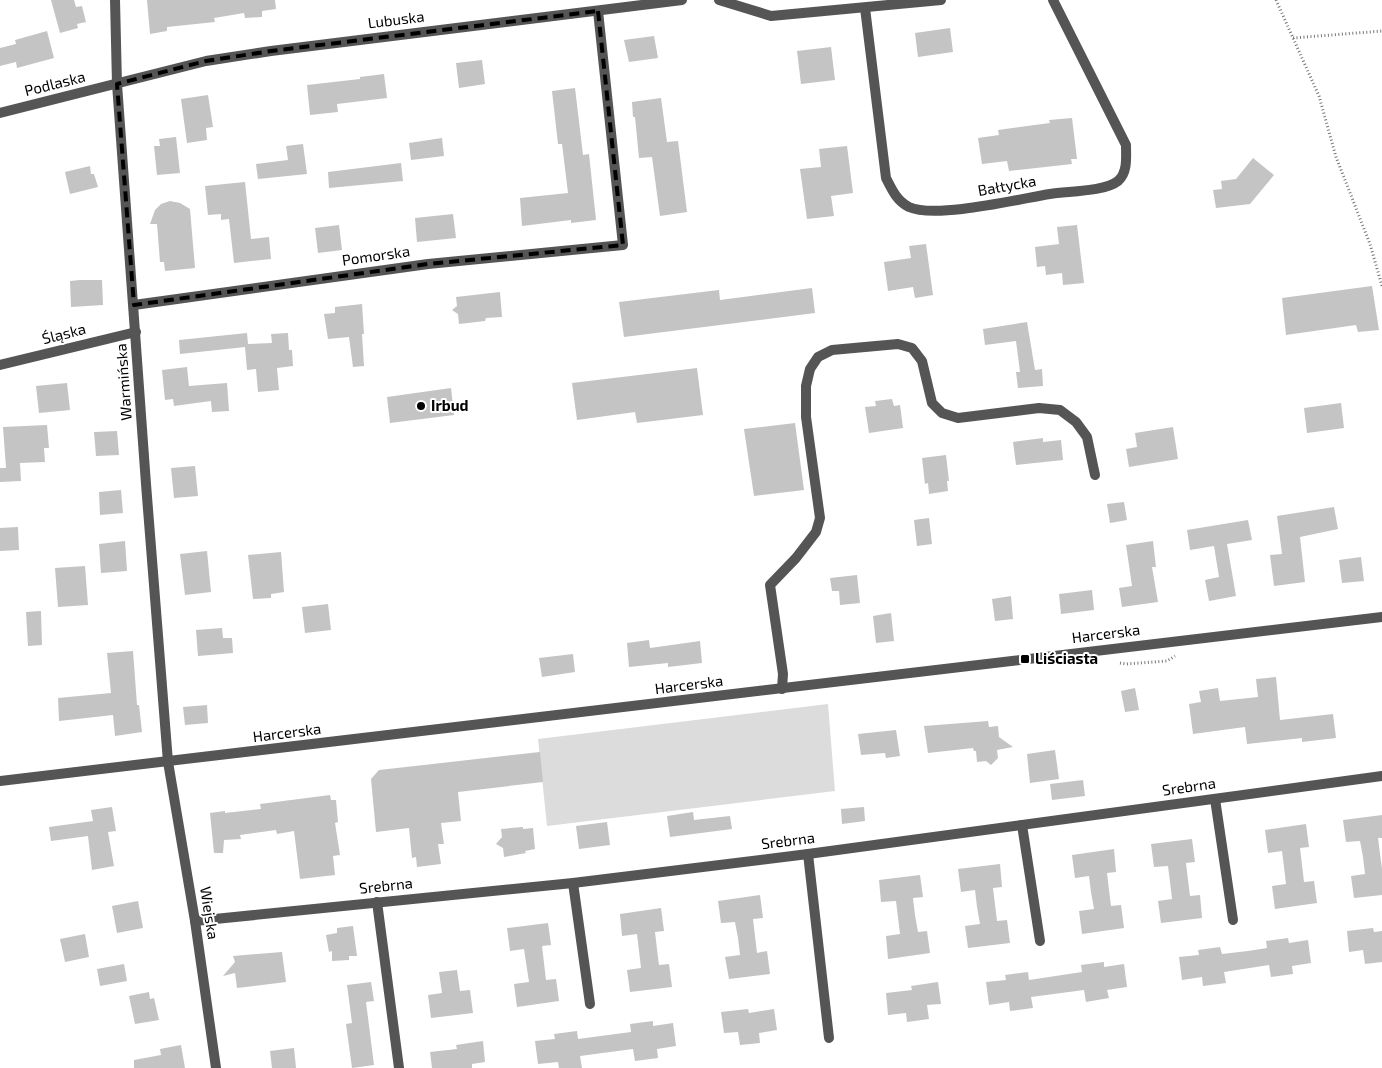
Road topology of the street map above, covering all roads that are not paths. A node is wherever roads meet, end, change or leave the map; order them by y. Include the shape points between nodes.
1 (115, 0) edge
2 (682, 0) edge
3 (719, 0) edge
4 (941, 0) edge
5 (1054, 0) edge
6 (864, 8) junction
7 (598, 11) junction
8 (117, 84) junction
9 (0, 113) edge
10 (134, 305) junction
11 (136, 332) junction
12 (0, 365) edge
13 (1095, 475) dead end
14 (1382, 617) edge
15 (782, 688) junction
16 (168, 762) junction
17 (1382, 776) edge
18 (0, 781) edge
19 (1215, 799) junction
20 (1022, 825) junction
21 (808, 854) junction
22 (573, 883) junction
23 (378, 902) junction
24 (195, 920) junction
25 (1233, 920) dead end
26 (1040, 942) dead end
27 (590, 1004) dead end
28 (829, 1038) dead end
29 (216, 1068) edge
30 (399, 1068) edge

1 - 8 street, Warmińska
2 - 7 street, Lubuska
3 - 6 street via 771,16
4 - 6 street
5 - 6 street, Bałtycka via 1126,145 1126,166 1118,180 1105,187 939,210 910,207 897,199 886,178
7 - 8 street, Lubuska via 271,51 206,61
7 - 10 street, Pomorska via 623,245 428,264
8 - 9 street, Podlaska
8 - 10 street, Warmińska
10 - 11 street, Warmińska
11 - 12 street, Śląska
11 - 16 street, Warmińska
13 - 15 street via 1086,437 1076,422 1060,410 1039,408 958,418 942,413 932,403 922,361 912,348 898,344 832,350 818,357 810,369 806,386 806,417 820,518 816,532 770,585 783,674
14 - 15 street, Harcerska
15 - 16 street, Harcerska
16 - 18 street, Harcerska
16 - 24 street, Wiejska
17 - 19 street, Srebrna
19 - 20 street, Srebrna
19 - 25 street
20 - 21 street, Srebrna
20 - 26 street
21 - 22 street, Srebrna
21 - 28 street
22 - 23 street, Srebrna
22 - 27 street
23 - 24 street, Srebrna
23 - 30 street
24 - 29 street, Wiejska

